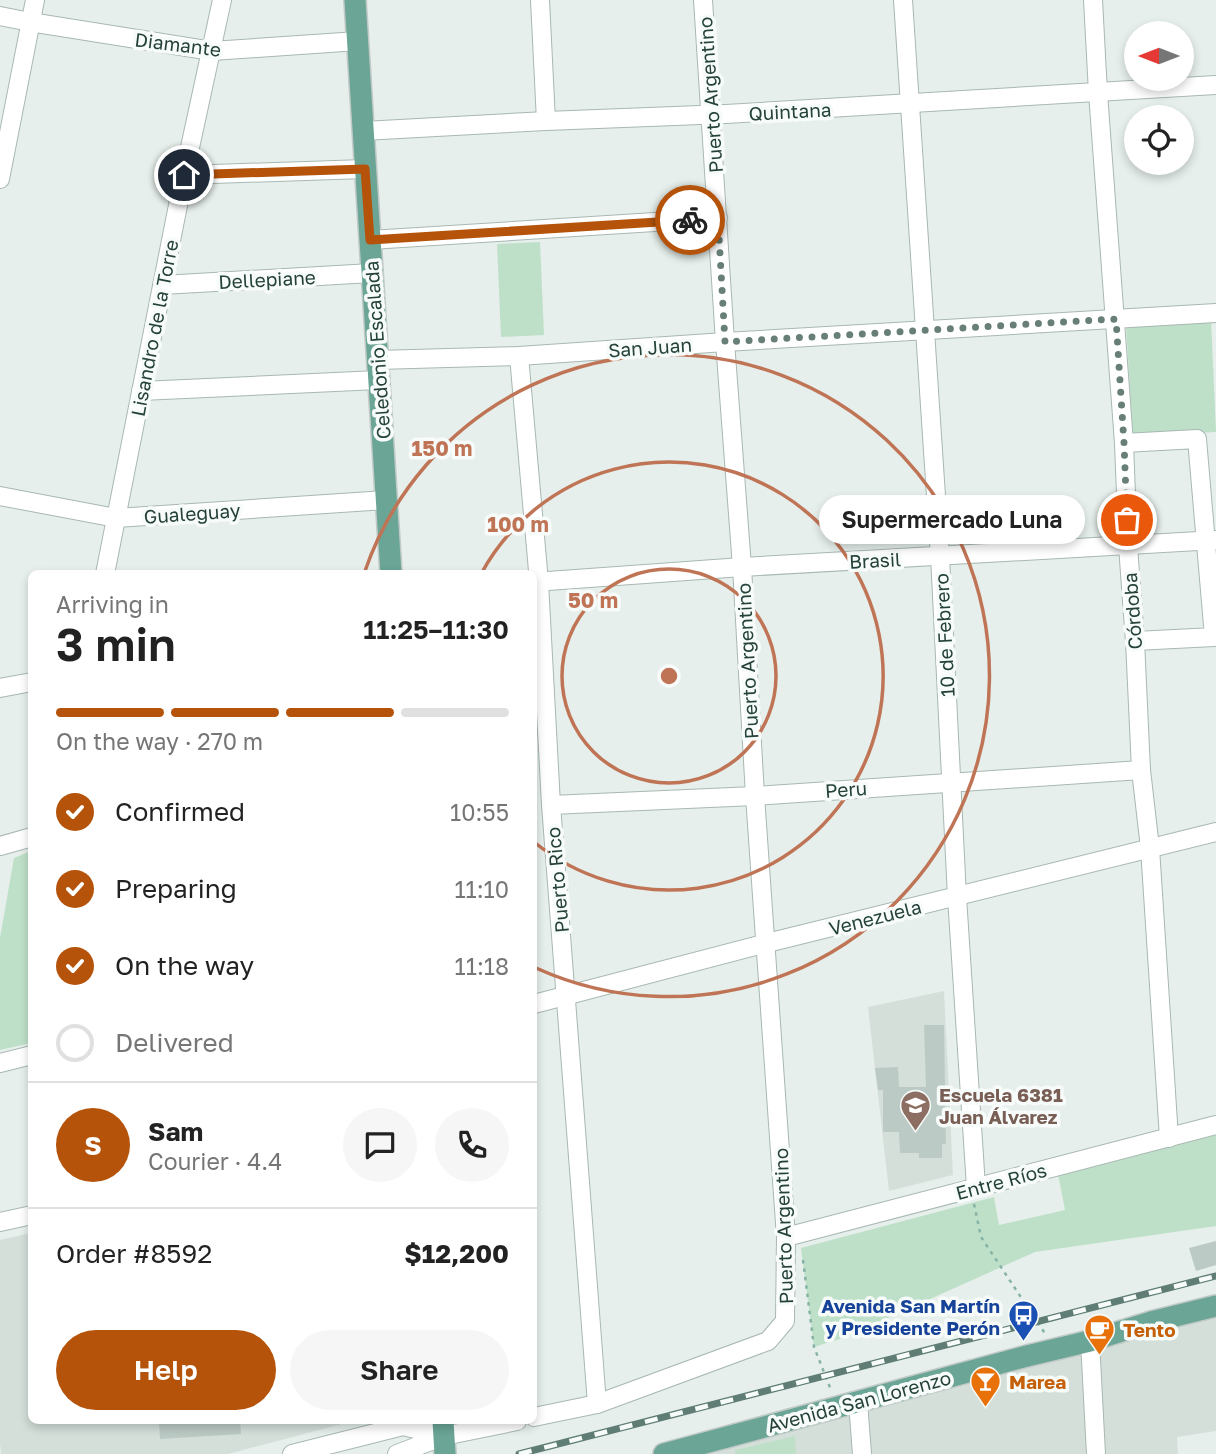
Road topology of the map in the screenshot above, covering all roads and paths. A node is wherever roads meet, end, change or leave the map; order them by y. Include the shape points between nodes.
1 (35, 0) edge
2 (222, 0) edge
3 (355, 0) edge
4 (540, 0) edge
5 (703, 0) edge
6 (903, 0) edge
7 (1093, 0) edge
8 (0, 16) edge
9 (30, 22) junction
10 (358, 41) junction
11 (212, 51) junction
12 (1216, 85) edge
13 (1098, 93) junction
14 (910, 104) junction
15 (711, 114) junction
16 (547, 121) junction
17 (363, 131) junction
18 (365, 169) junction
19 (184, 175) junction
20 (0, 179) edge
21 (718, 218) junction
22 (370, 240) junction
23 (372, 273) junction
24 (162, 285) junction
25 (1216, 313) edge
26 (1116, 319) junction
27 (925, 330) junction
28 (725, 342) junction
29 (519, 356) junction
30 (378, 370) junction
31 (141, 391) junction
32 (1124, 443) junction
33 (0, 496) edge
34 (386, 500) junction
35 (116, 518) junction
36 (1210, 540) edge
37 (1128, 546) junction
38 (940, 556) junction
39 (742, 567) junction
40 (106, 570) edge
41 (390, 570) edge
42 (535, 570) edge
43 (537, 582) edge
44 (537, 597) edge
45 (1135, 641) junction
46 (28, 683) edge
47 (0, 688) edge
48 (1141, 770) junction
49 (951, 782) junction
50 (755, 796) junction
51 (551, 806) junction
52 (1216, 832) edge
53 (28, 838) edge
54 (0, 846) edge
55 (1150, 848) junction
56 (957, 897) junction
57 (766, 943) junction
58 (566, 995) junction
59 (537, 1003) edge
60 (28, 1056) edge
61 (0, 1063) edge
62 (1216, 1125) edge
63 (1169, 1138) junction
64 (976, 1187) junction
65 (28, 1215) edge
66 (0, 1222) edge
67 (786, 1237) junction
68 (803, 1261) dead end
69 (1216, 1306) edge
70 (1090, 1341) junction
71 (1056, 1349) junction
72 (597, 1404) junction
73 (848, 1405) junction
74 (537, 1417) edge
75 (503, 1424) edge
76 (444, 1437) edge
77 (292, 1454) edge
78 (397, 1454) edge
79 (664, 1454) edge
80 (862, 1454) edge
81 (1096, 1454) edge

1 - 9 street
2 - 11 street, Lisandro de la Torre
3 - 10 main road, Celedonio Escalada
4 - 16 street
5 - 15 street, Puerto Argentino
6 - 14 street, 10 de Febrero
7 - 13 street, Córdoba
8 - 9 street, Diamante
9 - 11 street, Diamante
9 - 20 street
10 - 11 street, Diamante
10 - 17 main road, Celedonio Escalada
11 - 19 street, Lisandro de la Torre
12 - 13 street, Quintana
13 - 14 street, Quintana
13 - 26 street, Córdoba
14 - 15 street, Quintana
14 - 27 street, 10 de Febrero
15 - 16 street, Quintana
15 - 21 street, Puerto Argentino
16 - 17 street, Quintana
17 - 18 main road, Celedonio Escalada
18 - 19 street
18 - 22 main road, Celedonio Escalada
19 - 24 street, Lisandro de la Torre
21 - 22 street
21 - 28 street, Puerto Argentino
22 - 23 main road, Celedonio Escalada
23 - 24 street, Dellepiane
23 - 30 main road, Celedonio Escalada
24 - 31 street, Lisandro de la Torre
25 - 26 street, San Juan
26 - 27 street, San Juan
26 - 32 street, Córdoba
27 - 28 street, San Juan
27 - 38 street, 10 de Febrero
28 - 29 street, San Juan
28 - 39 street, Puerto Argentino
29 - 30 street, San Juan
29 - 42 street, Puerto Rico
30 - 31 street, San Juan
30 - 34 main road, Celedonio Escalada
31 - 35 street, Lisandro de la Torre
32 - 36 street via 1197,439
32 - 37 street, Córdoba
33 - 35 street, Gualeguay
34 - 35 street, Gualeguay
34 - 41 main road, Celedonio Escalada
35 - 40 street, Lisandro de la Torre
36 - 37 street, Brasil
36 - 45 street via 1214,637
37 - 38 street, Brasil
37 - 45 street, Córdoba
38 - 39 street, Brasil
38 - 49 street, 10 de Febrero
39 - 43 street, Brasil
39 - 50 street, Puerto Argentino
44 - 51 street, Puerto Rico
45 - 48 street, Córdoba
46 - 47 street
48 - 49 street, Peru
48 - 55 street, Córdoba
49 - 50 street, Peru
49 - 56 street, 10 de Febrero
50 - 51 street, Peru
50 - 57 street, Puerto Argentino
51 - 58 street, Puerto Rico
52 - 55 street, Venezuela
53 - 54 street
55 - 56 street, Venezuela
55 - 63 street, Córdoba
56 - 57 street, Venezuela
56 - 64 street, 10 de Febrero
57 - 58 street, Venezuela
57 - 67 street, Puerto Argentino
58 - 59 street, Venezuela
58 - 72 street, Puerto Rico
60 - 61 street
62 - 63 street, Entre Ríos
63 - 64 street, Entre Ríos
64 - 67 street, Entre Ríos
64 - 71 path via 973,1198 981,1237
65 - 66 street
67 - 72 street, Puerto Argentino via 785,1321 768,1341
68 - 73 path via 814,1347
69 - 70 main road, Avenida San Lorenzo
70 - 71 main road, Avenida San Lorenzo
70 - 81 street
71 - 73 main road, Avenida San Lorenzo
72 - 74 street
73 - 79 main road, Avenida San Lorenzo
73 - 80 street
75 - 76 street
76 - 77 street via 403,1426
76 - 78 street

